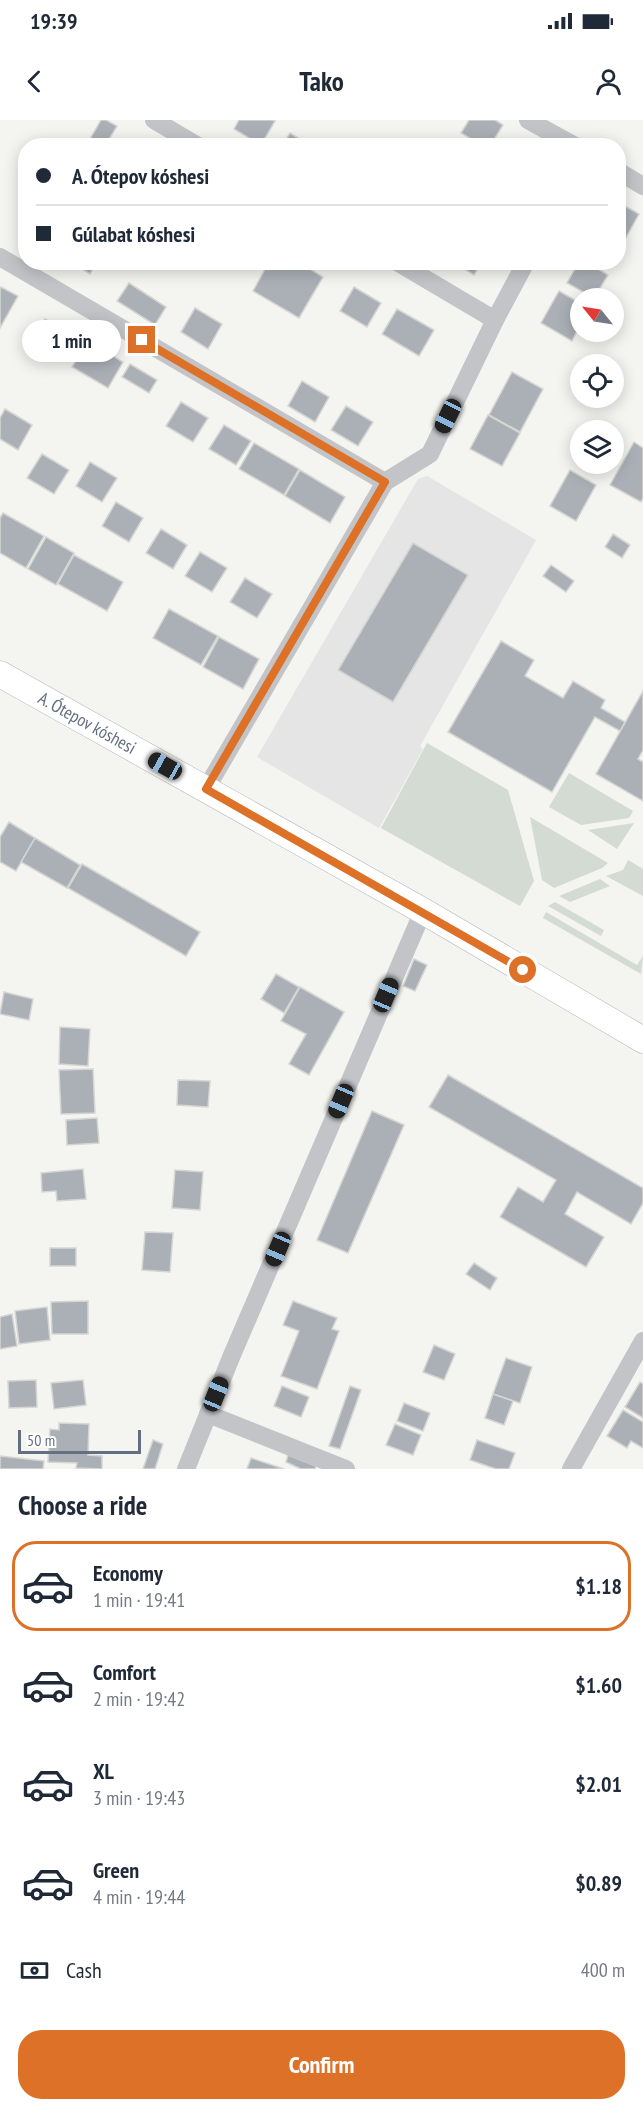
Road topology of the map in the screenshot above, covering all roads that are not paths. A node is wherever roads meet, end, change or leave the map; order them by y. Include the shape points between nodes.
1 (154, 120) edge
2 (528, 120) edge
3 (184, 138) edge
4 (561, 138) edge
5 (626, 176) edge
6 (643, 186) edge
7 (0, 258) edge
8 (18, 268) edge
9 (21, 270) edge
10 (411, 270) edge
11 (522, 270) edge
12 (495, 320) junction
13 (385, 482) junction
14 (0, 674) edge
15 (206, 789) junction
16 (423, 911) junction
17 (643, 1040) edge
18 (643, 1341) edge
19 (208, 1414) junction
20 (186, 1469) edge
21 (346, 1469) edge
22 (571, 1469) edge

1 - 3 street
2 - 4 street
5 - 6 street
7 - 8 street
9 - 13 street
10 - 12 street
11 - 12 street
12 - 13 street via 430,454
13 - 15 street
14 - 15 main road, A. Ótepov kóshesi
15 - 16 main road, A. Ótepov kóshesi
16 - 17 main road, A. Ótepov kóshesi
16 - 19 street
18 - 22 street
19 - 20 street
19 - 21 street

